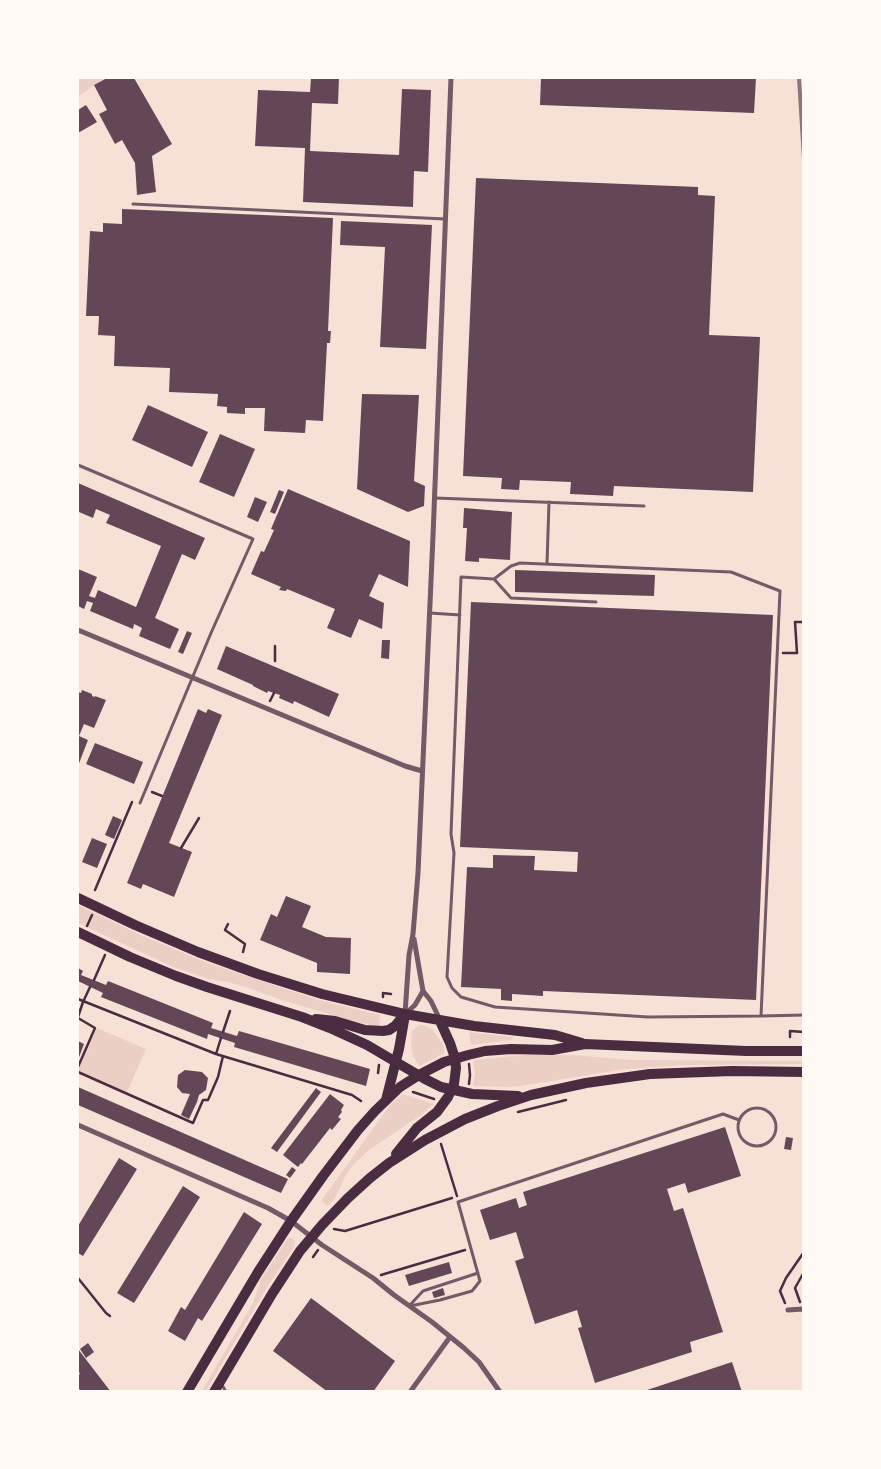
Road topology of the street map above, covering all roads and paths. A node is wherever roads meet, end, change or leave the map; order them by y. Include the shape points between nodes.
1 (451, 78) edge
2 (133, 204) dead end
3 (445, 219) junction
4 (78, 465) edge
5 (434, 498) junction
6 (549, 502) junction
7 (644, 506) dead end
8 (547, 564) junction
9 (494, 579) junction
10 (596, 602) dead end
11 (429, 613) junction
12 (460, 614) junction
13 (804, 622) edge
14 (78, 630) edge
15 (275, 646) dead end
16 (778, 653) junction
17 (275, 660) dead end
18 (192, 678) junction
19 (422, 770) junction
20 (133, 800) dead end
21 (140, 803) dead end
22 (198, 818) dead end
23 (181, 848) dead end
24 (95, 890) dead end
25 (78, 898) edge
26 (96, 907) junction
27 (228, 924) dead end
28 (80, 933) edge
29 (414, 934) junction
30 (109, 947) junction
31 (243, 952) dead end
32 (94, 980) dead end
33 (90, 987) dead end
34 (423, 991) junction
35 (382, 993) dead end
36 (391, 994) dead end
37 (78, 999) edge
38 (83, 1002) junction
39 (230, 1011) dead end
40 (405, 1014) junction
41 (804, 1015) edge
42 (761, 1016) junction
43 (78, 1018) edge
44 (302, 1018) junction
45 (440, 1021) junction
46 (223, 1032) dead end
47 (804, 1032) edge
48 (790, 1037) dead end
49 (221, 1038) dead end
50 (585, 1044) junction
51 (804, 1051) edge
52 (216, 1054) junction
53 (223, 1056) junction
54 (455, 1058) junction
55 (469, 1061) dead end
56 (396, 1062) junction
57 (379, 1065) dead end
58 (78, 1067) edge
59 (78, 1072) edge
60 (804, 1072) edge
61 (378, 1073) dead end
62 (419, 1075) junction
63 (468, 1085) dead end
64 (408, 1090) dead end
65 (452, 1090) junction
66 (531, 1095) junction
67 (571, 1098) dead end
68 (386, 1100) junction
69 (438, 1100) dead end
70 (361, 1101) dead end
71 (513, 1113) dead end
72 (739, 1120) junction
73 (78, 1125) edge
74 (441, 1145) dead end
75 (389, 1163) junction
76 (457, 1196) junction
77 (458, 1202) junction
78 (291, 1221) junction
79 (336, 1224) dead end
80 (312, 1237) junction
81 (471, 1248) junction
82 (804, 1252) edge
83 (804, 1272) edge
84 (478, 1274) junction
85 (78, 1278) edge
86 (373, 1278) junction
87 (409, 1307) junction
88 (788, 1310) joint
89 (803, 1310) edge
90 (110, 1316) dead end
91 (450, 1337) junction
92 (220, 1381) junction
93 (187, 1392) edge
94 (214, 1392) edge
95 (226, 1392) edge
96 (410, 1392) edge
97 (500, 1392) edge

1 - 3 street
2 - 3 lane
3 - 5 street
4 - 18 lane via 253,539
5 - 6 lane
5 - 11 street
6 - 7 lane
6 - 8 lane
8 - 9 lane via 520,563
8 - 16 lane via 731,572 780,591
9 - 10 lane via 511,598
9 - 12 lane via 461,577
11 - 12 lane
11 - 19 street
12 - 42 lane via 450,834 454,853 447,977 452,988 461,997 495,1007 648,1016
13 - 16 path via 795,622 796,654
14 - 18 street
15 - 17 path
16 - 42 lane
18 - 19 street via 405,766
18 - 21 lane
19 - 29 street
20 - 24 path
22 - 23 path
25 - 26 main road
26 - 28 path
26 - 40 main road via 198,952 258,974
27 - 31 path via 225,930 245,944
28 - 30 main road
29 - 34 street
29 - 40 street via 409,955
30 - 32 path
30 - 44 main road via 193,982
33 - 38 path
34 - 40 street
34 - 45 street
35 - 36 path
37 - 38 path
38 - 43 path
38 - 52 path
39 - 46 path
40 - 44 main road via 389,1030 377,1031 335,1021
40 - 45 main road
40 - 56 main road
41 - 42 lane
43 - 58 path via 95,1028
44 - 56 main road via 352,1038
45 - 50 main road via 555,1035
45 - 54 main road
47 - 48 path via 790,1032
49 - 52 path
50 - 51 main road
50 - 54 main road via 552,1050 498,1050
52 - 53 path
53 - 59 path via 208,1100 203,1100 193,1123
53 - 70 path via 352,1095
54 - 62 main road
54 - 65 main road
55 - 63 path
56 - 62 main road
56 - 68 main road
57 - 61 path
60 - 66 main road via 650,1074
62 - 65 main road
62 - 68 main road
64 - 69 path
65 - 66 main road via 487,1096
65 - 75 main road via 445,1103 417,1128
66 - 75 main road via 465,1119
67 - 71 path
68 - 78 main road via 358,1130
72 - 72 lane via 748,1110 766,1110 776,1126 773,1138 757,1146 751,1145 741,1138
72 - 77 lane via 723,1114
73 - 78 street
74 - 76 path
75 - 80 main road via 348,1198
76 - 77 path
76 - 79 path via 345,1231 334,1228
77 - 81 lane
78 - 80 street
78 - 93 main road
80 - 86 street
80 - 92 main road via 272,1294
81 - 84 lane
81 - 86 path
82 - 88 path via 780,1291
83 - 89 path via 795,1288
84 - 87 lane via 423,1291
84 - 87 lane via 480,1281 472,1291
85 - 90 path
86 - 87 street
87 - 91 street
88 - 89 street
91 - 96 street
91 - 97 street via 479,1362
92 - 94 main road
92 - 95 lane

